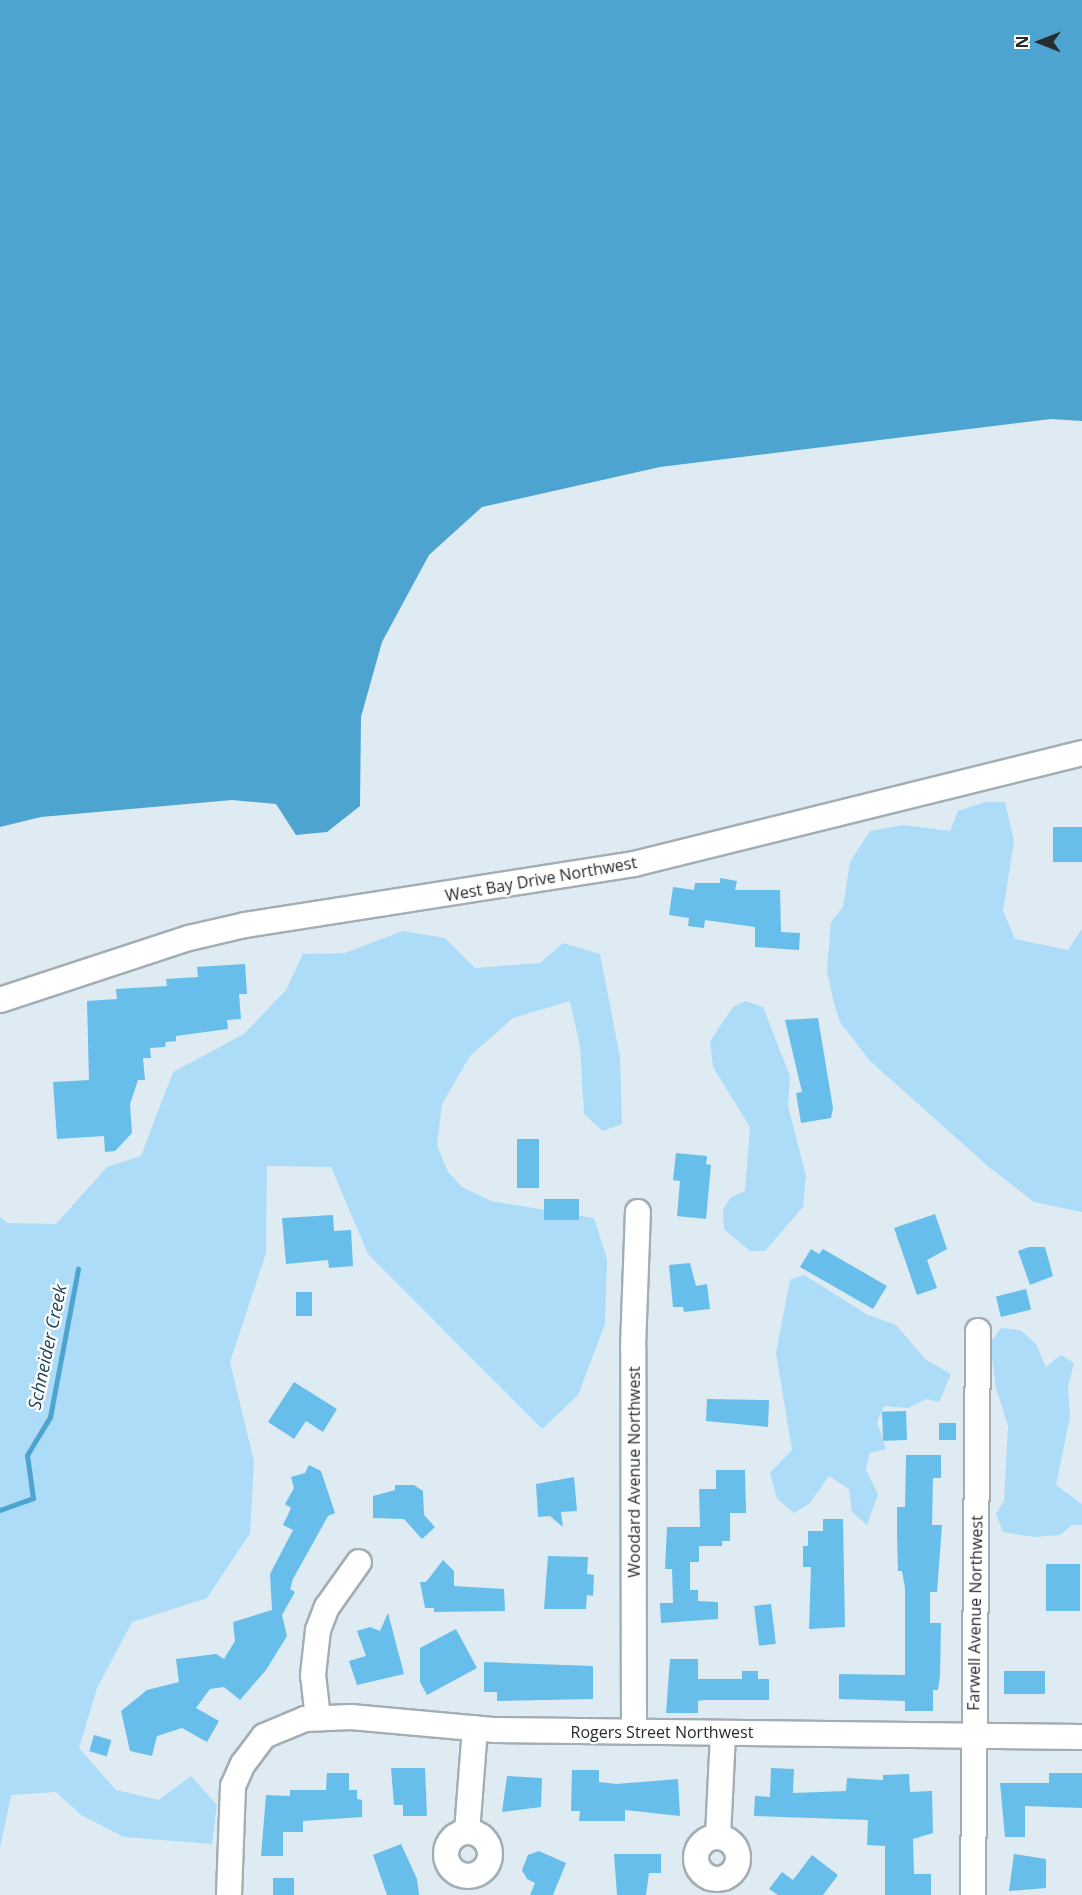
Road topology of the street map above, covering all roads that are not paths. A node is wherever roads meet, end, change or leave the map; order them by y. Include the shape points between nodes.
1 (1082, 753) edge
2 (24, 995) junction
3 (0, 1000) edge
4 (0, 1007) edge
5 (638, 1212) dead end
6 (978, 1331) dead end
7 (359, 1562) dead end
8 (318, 1718) junction
9 (475, 1728) junction
10 (634, 1732) junction
11 (723, 1732) junction
12 (974, 1737) junction
13 (1082, 1737) edge
14 (467, 1832) dead end
15 (718, 1836) dead end
16 (229, 1895) edge
17 (973, 1895) edge

1 - 2 street, West Bay Drive Northwest via 656,859 555,879 245,925 75,973
2 - 3 street, West Bay Drive Northwest
2 - 4 street
5 - 10 street, Woodard Avenue Northwest via 633,1347
6 - 12 street, Farwell Avenue Northwest
7 - 8 street via 327,1608 318,1630 313,1675
8 - 9 street, Rogers Street Northwest
8 - 16 street, Rogers Street Northwest via 277,1729 253,1749 233,1786
9 - 10 street, Rogers Street Northwest
9 - 14 street
10 - 11 street, Rogers Street Northwest
11 - 12 street, Rogers Street Northwest
11 - 15 street
12 - 13 street, Rogers Street Northwest
12 - 17 street, Farwell Avenue Northwest

